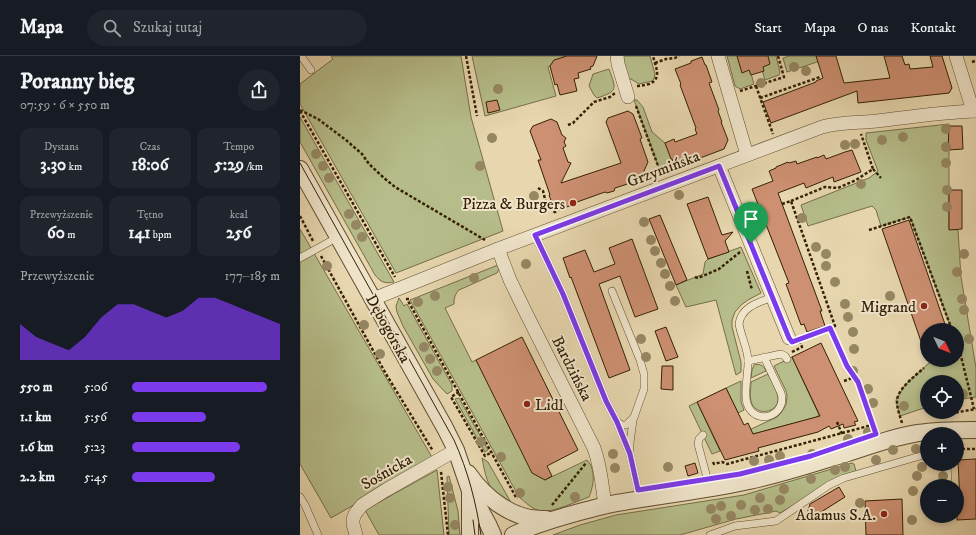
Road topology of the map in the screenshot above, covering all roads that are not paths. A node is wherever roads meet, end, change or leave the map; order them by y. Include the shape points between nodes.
1 (301, 56) edge
2 (617, 56) edge
3 (718, 56) edge
4 (956, 56) edge
5 (310, 70) dead end
6 (631, 99) road end
7 (974, 111) edge
8 (747, 155) junction
9 (719, 166) junction
10 (300, 169) edge
11 (535, 235) junction
12 (338, 237) junction
13 (498, 248) junction
14 (300, 258) edge
15 (612, 291) dead end
16 (773, 297) junction
17 (373, 299) junction
18 (789, 338) road end
19 (764, 357) junction
20 (787, 359) dead end
21 (748, 361) junction
22 (634, 417) junction
23 (617, 422) junction
24 (976, 430) edge
25 (964, 431) edge
26 (920, 433) edge
27 (703, 435) dead end
28 (456, 450) junction
29 (630, 454) junction
30 (920, 456) edge
31 (710, 489) junction
32 (300, 497) edge
33 (470, 498) junction
34 (640, 499) junction
35 (605, 505) junction
36 (578, 512) junction
37 (318, 535) edge
38 (356, 535) edge
39 (470, 535) edge
40 (475, 535) edge
41 (481, 535) edge
42 (493, 535) edge
43 (513, 535) edge
44 (530, 535) edge
45 (710, 535) edge

1 - 5 lane
2 - 6 street
3 - 8 street
4 - 7 street
7 - 8 street, Grzymińska via 831,125
8 - 9 street, Grzymińska
9 - 11 street, Grzymińska
9 - 16 street
10 - 12 street, Dębogórska
11 - 13 street, Grzymińska
11 - 23 lane
12 - 14 lane
12 - 17 street, Dębogórska
13 - 17 street, Grzymińska
13 - 35 street, Bardzińska via 510,280 595,451
15 - 22 lane via 644,374 644,389
16 - 18 street
16 - 21 lane via 750,307 740,318 739,324
17 - 28 street, Dębogórska
19 - 20 lane via 781,354
19 - 21 lane
19 - 21 lane via 782,397 778,410 766,416 755,414 747,405
22 - 23 lane via 626,425 622,426
22 - 29 lane
23 - 29 lane
24 - 25 street
26 - 31 street via 785,472
27 - 31 lane via 698,444
28 - 33 street, Dębogórska
28 - 36 street via 480,487 509,511 528,518 542,519
28 - 38 street, Sośnicka via 362,505 353,519
29 - 34 lane
30 - 45 lane via 844,478 829,485 776,521 734,526
31 - 34 street
32 - 37 lane
33 - 39 street, Dębogórska
33 - 40 lane
33 - 41 street, Dębogórska via 475,525
33 - 42 street, Dębogórska
34 - 35 street
35 - 36 street
36 - 43 street
36 - 44 street

